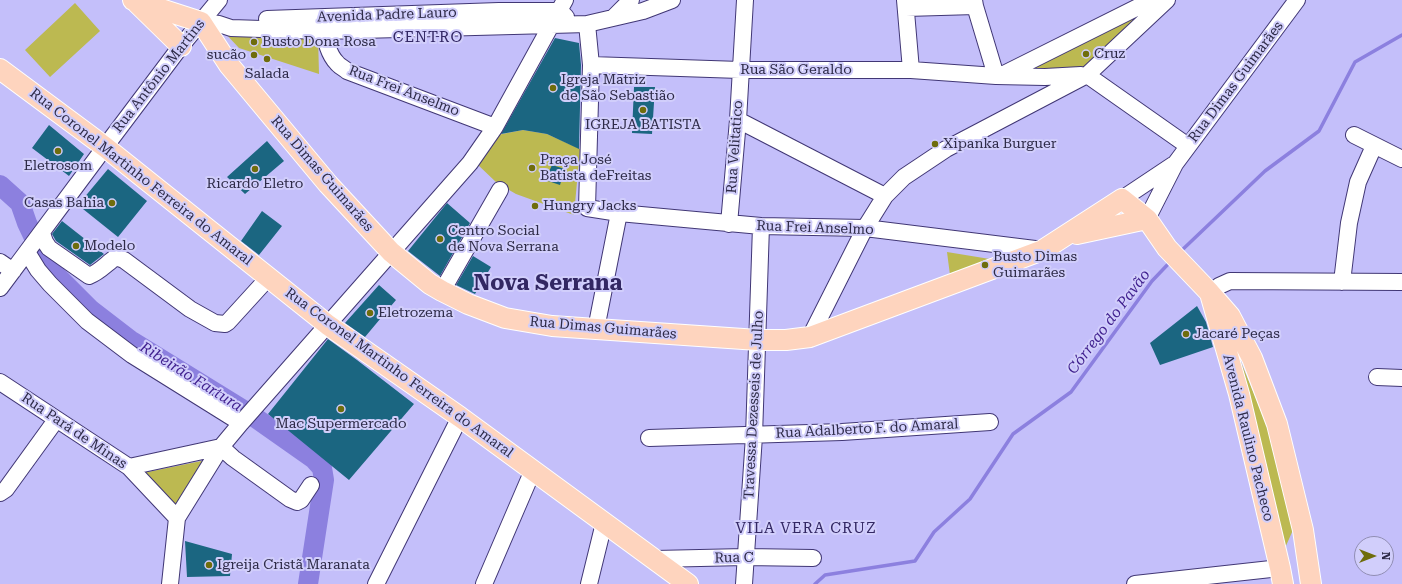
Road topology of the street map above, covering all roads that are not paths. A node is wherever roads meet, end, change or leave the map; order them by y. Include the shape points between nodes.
1 (134, 0) edge
2 (219, 0) edge
3 (631, 0) edge
4 (672, 0) edge
5 (745, 0) edge
6 (1152, 0) edge
7 (1167, 0) edge
8 (1297, 0) edge
9 (975, 3) edge
10 (905, 4) edge
11 (499, 5) edge
12 (563, 6) edge
13 (612, 18) junction
14 (210, 23) junction
15 (581, 24) junction
16 (323, 25) junction
17 (551, 25) junction
18 (181, 46) junction
19 (590, 65) junction
20 (0, 68) edge
21 (740, 70) junction
22 (911, 70) junction
23 (1087, 75) junction
24 (998, 76) junction
25 (738, 120) junction
26 (495, 127) junction
27 (1354, 135) dead end
28 (1188, 146) junction
29 (1374, 146) junction
30 (105, 147) junction
31 (1402, 159) edge
32 (1175, 164) junction
33 (500, 190) dead end
34 (884, 196) junction
35 (1122, 199) junction
36 (618, 213) junction
37 (1147, 220) junction
38 (729, 224) junction
39 (761, 226) junction
40 (865, 228) junction
41 (40, 234) junction
42 (1065, 236) junction
43 (1043, 250) junction
44 (28, 251) junction
45 (391, 252) junction
46 (0, 262) edge
47 (13, 271) junction
48 (269, 277) junction
49 (1342, 282) junction
50 (1402, 282) edge
51 (0, 288) edge
52 (442, 291) junction
53 (1210, 293) junction
54 (328, 325) junction
55 (596, 329) junction
56 (810, 337) junction
57 (758, 340) junction
58 (1377, 377) dead end
59 (1402, 378) edge
60 (0, 382) edge
61 (460, 417) junction
62 (56, 420) junction
63 (243, 421) junction
64 (990, 422) dead end
65 (754, 436) junction
66 (649, 438) dead end
67 (221, 447) junction
68 (129, 466) junction
69 (533, 470) junction
70 (311, 485) dead end
71 (0, 493) edge
72 (177, 518) junction
73 (604, 523) junction
74 (1303, 530) junction
75 (745, 557) junction
76 (813, 558) dead end
77 (655, 559) junction
78 (1282, 576) edge
79 (170, 584) edge
80 (376, 584) edge
81 (484, 584) edge
82 (589, 584) edge
83 (688, 584) edge
84 (744, 584) edge
85 (1135, 584) edge
86 (1311, 584) edge

1 - 14 main road
1 - 18 main road
2 - 14 street, Rua Antônio Martins
3 - 13 street
4 - 13 street, Avenida Padre Lauro via 643,11
5 - 21 street, Rua Velitatico
6 - 24 street
7 - 23 street
8 - 28 street, Rua Dimas Guimarães
9 - 10 street
9 - 24 street
10 - 22 street
11 - 12 street, Avenida Padre Lauro
11 - 16 street, Avenida Padre Lauro
12 - 15 street
12 - 17 street
13 - 15 street, Avenida Padre Lauro
14 - 16 street, Avenida Padre Lauro via 231,28
14 - 18 street, Rua Antônio Martins
14 - 45 main road, Rua Dimas Guimarães via 229,66 328,184
15 - 17 street, Avenida Padre Lauro
15 - 19 street
16 - 17 street, Avenida Padre Lauro
16 - 26 street, Rua Frei Anselmo via 330,52 336,62 347,71
17 - 26 street
18 - 30 street, Rua Antônio Martins
19 - 21 street, Rua São Geraldo
19 - 36 street, Rua Frei Anselmo via 587,208
20 - 30 main road, Rua Coronel Martinho Ferreira do Amaral
21 - 22 street, Rua São Geraldo
21 - 25 street, Rua Velitatico
22 - 24 street, Rua São Geraldo
23 - 24 street, Rua São Geraldo
23 - 28 street
23 - 34 street via 946,149 904,178
25 - 34 street
25 - 38 street, Rua Velitatico
26 - 45 street via 470,163
27 - 29 street
28 - 32 street, Rua Dimas Guimarães
29 - 31 street
29 - 49 street via 1356,189
30 - 41 street, Rua Antônio Martins
30 - 48 main road, Rua Coronel Martinho Ferreira do Amaral
32 - 35 street, Rua Dimas Guimarães
32 - 37 street, Rua Dimas Guimarães
33 - 52 street
34 - 40 street
35 - 37 main road, Avenida Raulino Pacheco
35 - 42 main road, Rua Dimas Guimarães
36 - 38 street, Rua Frei Anselmo
36 - 55 street
37 - 42 main road, Rua Dimas Guimarães
37 - 53 main road, Avenida Raulino Pacheco via 1167,248
38 - 39 street, Rua Frei Anselmo
39 - 40 street, Rua Frei Anselmo
39 - 57 street, Travessa Dezesseis de Julho
40 - 43 street, Rua Frei Anselmo
40 - 56 street
41 - 44 street, Rua Antônio Martins
41 - 48 street via 49,248 89,276 116,257 124,260 190,309 215,323 228,322
42 - 43 main road, Rua Dimas Guimarães
43 - 56 main road, Rua Dimas Guimarães
44 - 47 street, Rua Antônio Martins
44 - 63 street via 38,270 87,321 132,355
45 - 52 main road, Rua Dimas Guimarães
45 - 54 street
46 - 47 street
47 - 51 street, Rua Antônio Martins
48 - 54 main road, Rua Coronel Martinho Ferreira do Amaral
49 - 50 street
49 - 53 street via 1230,282
52 - 55 main road, Rua Dimas Guimarães via 505,318 552,326
53 - 74 main road, Avenida Raulino Pacheco via 1230,316 1252,358 1277,424
53 - 78 main road, Avenida Raulino Pacheco via 1240,394
54 - 61 main road, Rua Coronel Martinho Ferreira do Amaral
54 - 63 street
55 - 57 main road, Rua Dimas Guimarães
56 - 57 main road, Rua Dimas Guimarães
57 - 65 street, Travessa Dezesseis de Julho
58 - 59 street
60 - 62 street, Rua Pará de Minas
61 - 69 main road, Rua Coronel Martinho Ferreira do Amaral
61 - 80 street
62 - 68 street, Rua Pará de Minas
62 - 71 street via 6,489
63 - 67 street
64 - 65 street, Rua Adalberto F. do Amaral
65 - 66 street, Rua Adalberto F. do Amaral
65 - 75 street, Travessa Dezesseis de Julho
67 - 68 street
67 - 70 street via 290,500 301,500
67 - 72 street
68 - 72 street, Rua Pará de Minas
69 - 73 main road, Rua Coronel Martinho Ferreira do Amaral
69 - 81 street
72 - 79 street
73 - 77 main road, Rua Coronel Martinho Ferreira do Amaral
73 - 82 street
74 - 78 main road
74 - 86 main road, Avenida Raulino Pacheco
75 - 76 street, Rua C
75 - 77 street, Rua C
75 - 84 street, Travessa Dezesseis de Julho
77 - 83 main road, Rua Coronel Martinho Ferreira do Amaral
78 - 85 street

